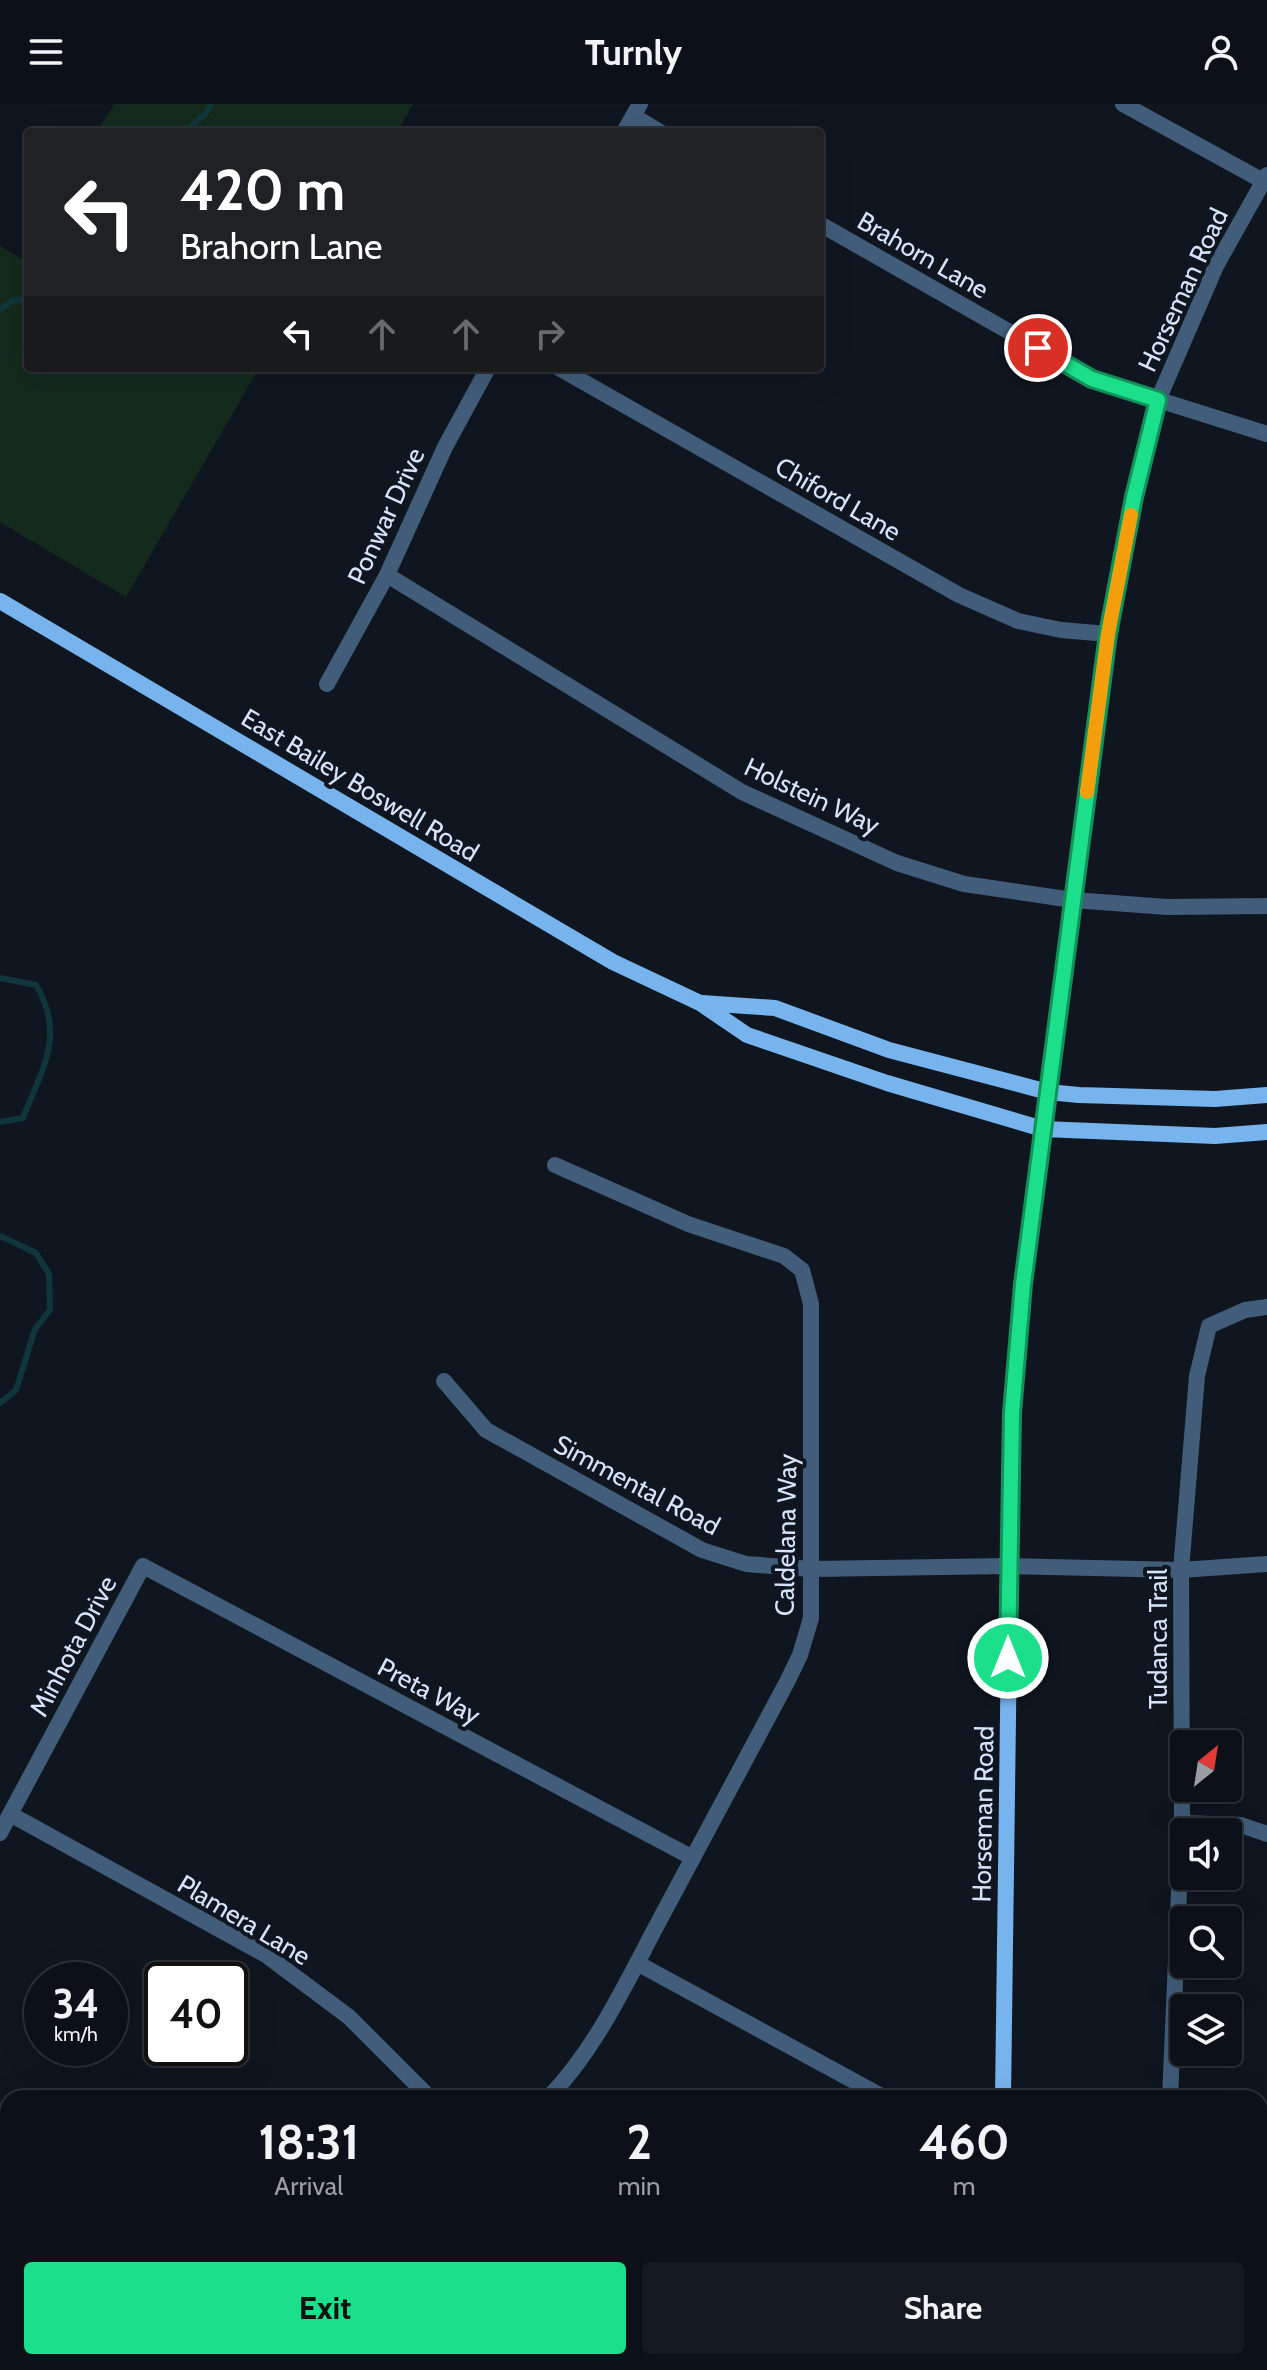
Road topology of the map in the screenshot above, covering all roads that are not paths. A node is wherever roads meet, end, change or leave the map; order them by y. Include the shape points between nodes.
1 (1123, 104) edge
2 (636, 110) edge
3 (626, 128) edge
4 (656, 128) edge
5 (1265, 178) edge
6 (824, 226) edge
7 (486, 372) edge
8 (566, 372) edge
9 (1158, 400) junction
10 (1267, 434) edge
11 (387, 575) junction
12 (0, 601) edge
13 (1108, 634) junction
14 (327, 684) dead end
15 (1073, 900) junction
16 (1267, 906) edge
17 (700, 1003) junction
18 (1048, 1092) junction
19 (1267, 1095) edge
20 (1043, 1129) junction
21 (1267, 1132) edge
22 (555, 1165) dead end
23 (1267, 1307) edge
24 (444, 1381) dead end
25 (1267, 1564) edge
26 (143, 1566) joint
27 (1009, 1566) junction
28 (811, 1569) junction
29 (1181, 1570) junction
30 (10, 1814) junction
31 (1182, 1818) edge
32 (1242, 1825) edge
33 (0, 1833) edge
34 (1267, 1834) edge
35 (693, 1858) junction
36 (1179, 1890) edge
37 (637, 1963) junction
38 (422, 2090) edge
39 (555, 2090) edge
40 (870, 2090) edge
41 (1003, 2090) edge
42 (1170, 2090) edge

1 - 5 street
2 - 3 street
2 - 4 street
5 - 9 street, Horseman Road via 1216,266
6 - 9 street, Brahorn Lane via 1092,379
7 - 11 street, Ponwar Drive
8 - 13 street, Chiford Lane via 959,595 1018,621
9 - 10 street, Brahorn Lane
9 - 13 street, Horseman Road
11 - 14 street, Ponwar Drive
11 - 15 street, Holstein Way via 742,792 897,863 964,884
12 - 17 street, East Bailey Boswell Road via 613,962
13 - 15 street, Horseman Road
15 - 16 street, Holstein Way via 1167,907
15 - 18 street, Horseman Road
17 - 18 street, East Bailey Boswell Road via 775,1008 889,1050
17 - 20 street, East Bailey Boswell Road via 747,1035
18 - 19 street, East Bailey Boswell Road via 1215,1099
18 - 20 street, Horseman Road
20 - 21 street, East Bailey Boswell Road via 1215,1136
20 - 27 street, Horseman Road via 1012,1413
22 - 28 street, Caldelana Way via 688,1224 784,1256 802,1270 811,1304
23 - 29 street, Tudanca Trail via 1209,1326 1197,1376
24 - 28 street, Simmental Road via 486,1430 702,1550 746,1564
25 - 29 street, Simmental Road
26 - 30 street, Minhota Drive
26 - 35 street, Preta Way
27 - 28 street, Simmental Road
27 - 29 street, Simmental Road
27 - 41 street, Horseman Road
28 - 35 street, Caldelana Way via 811,1618 800,1655
29 - 31 street, Tudanca Trail
30 - 33 street, Minhota Drive
30 - 38 street, Plamera Lane via 266,1955 349,2017
32 - 34 street
35 - 37 street, Caldelana Way
36 - 42 street, Tudanca Trail
37 - 39 street, Caldelana Way via 590,2046
37 - 40 street

